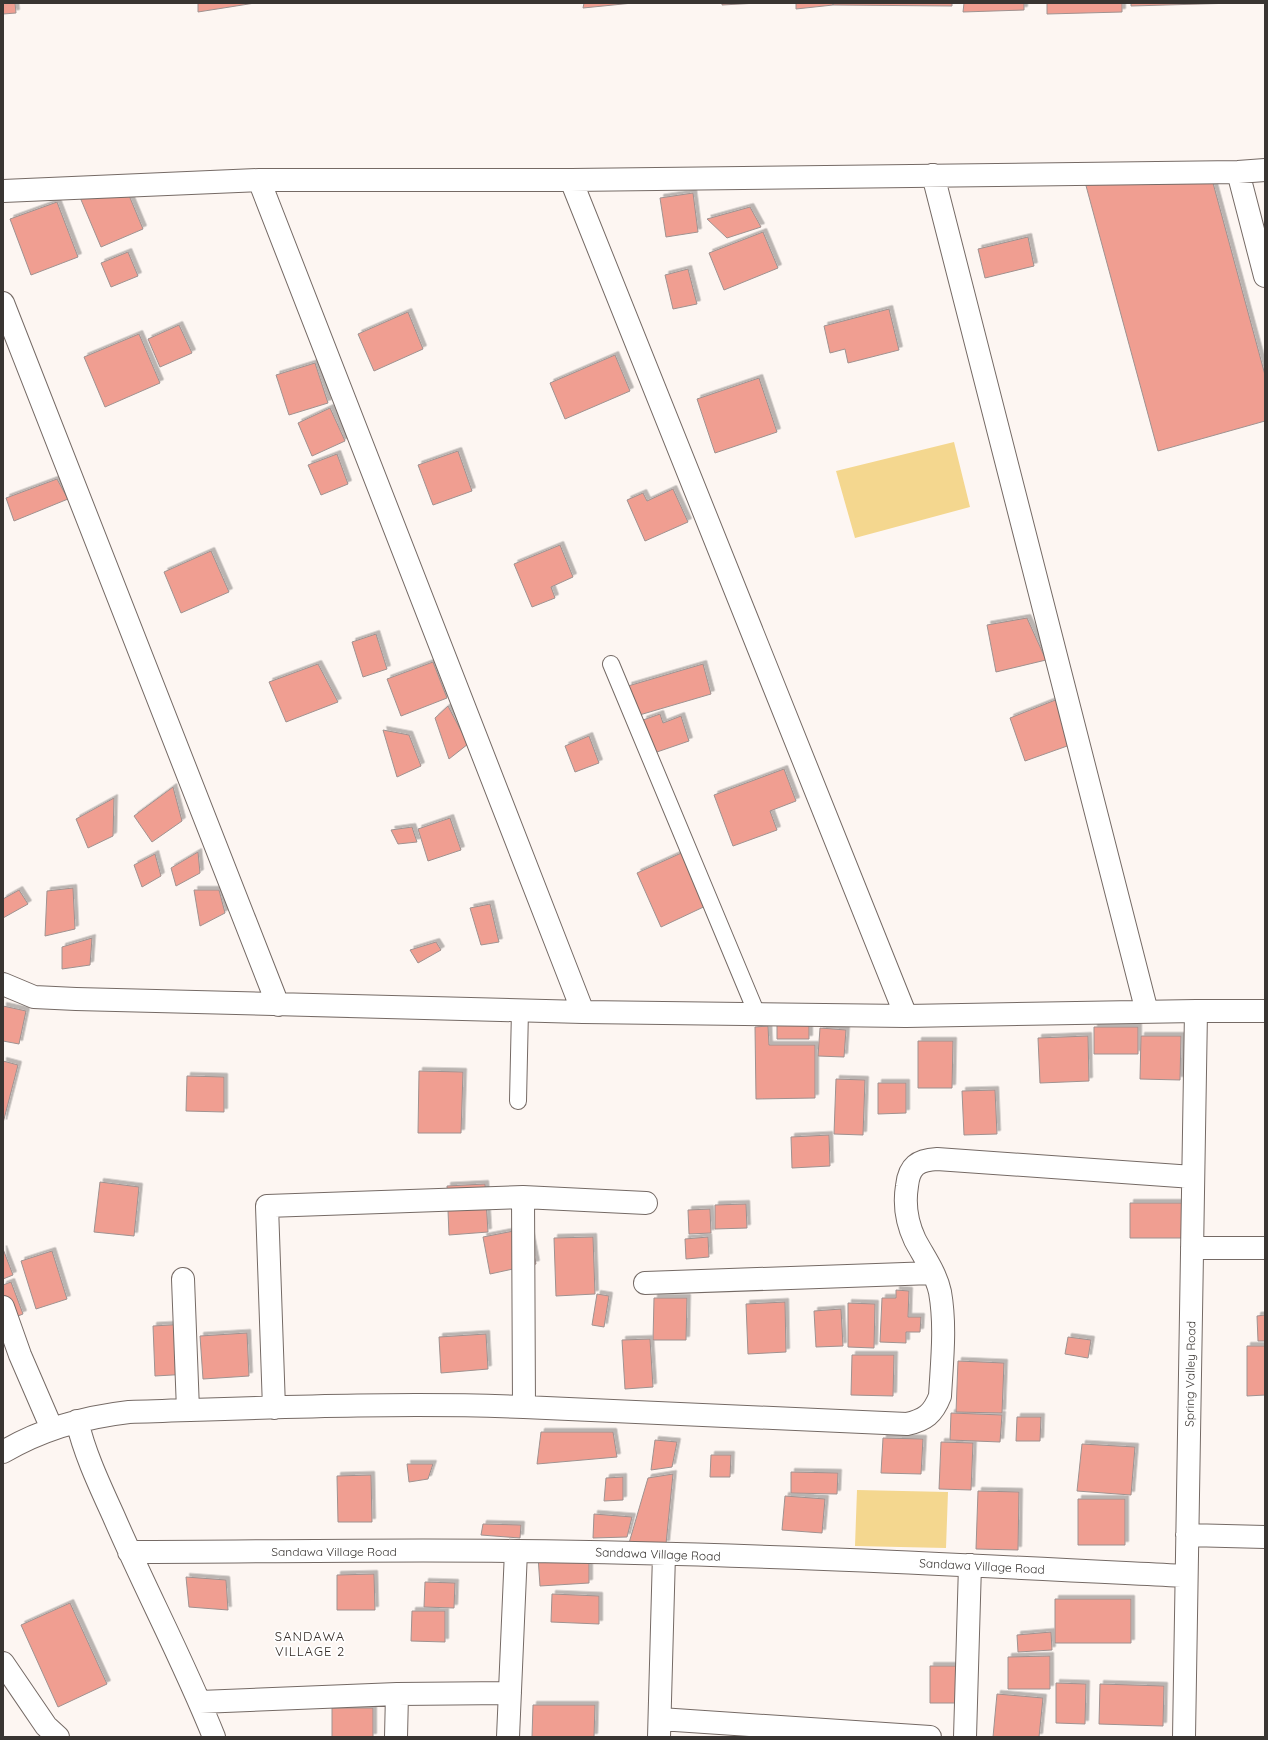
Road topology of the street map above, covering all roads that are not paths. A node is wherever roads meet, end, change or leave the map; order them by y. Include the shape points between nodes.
1 (1265, 170) edge
2 (1238, 172) junction
3 (933, 175) junction
4 (259, 180) junction
5 (570, 180) junction
6 (3, 191) edge
7 (1265, 276) edge
8 (3, 303) edge
9 (611, 664) dead end
10 (3, 984) edge
11 (278, 1005) junction
12 (520, 1010) junction
13 (1196, 1011) junction
14 (1265, 1011) edge
15 (583, 1012) junction
16 (1147, 1012) junction
17 (757, 1014) junction
18 (906, 1016) junction
19 (518, 1101) dead end
20 (1193, 1177) junction
21 (523, 1197) junction
22 (646, 1203) dead end
23 (1192, 1248) junction
24 (1265, 1248) edge
25 (933, 1274) junction
26 (183, 1279) dead end
27 (645, 1283) dead end
28 (3, 1307) edge
29 (524, 1406) junction
30 (274, 1408) junction
31 (188, 1410) junction
32 (77, 1421) junction
33 (52, 1429) junction
34 (3, 1452) edge
35 (1187, 1535) junction
36 (1265, 1537) edge
37 (516, 1551) junction
38 (129, 1552) junction
39 (664, 1554) junction
40 (970, 1565) junction
41 (1186, 1576) junction
42 (3, 1663) edge
43 (510, 1693) junction
44 (397, 1694) junction
45 (200, 1702) junction
46 (660, 1728) edge
47 (58, 1737) edge
48 (214, 1737) edge
49 (396, 1737) edge
50 (508, 1737) edge
51 (930, 1737) edge
52 (965, 1737) edge
53 (1184, 1737) edge

1 - 2 street
2 - 3 street
2 - 7 street
3 - 5 street
3 - 16 street
4 - 5 street
4 - 6 street
4 - 15 street
5 - 18 street
8 - 11 street
9 - 17 lane
10 - 11 street via 34,997
11 - 12 street
12 - 15 street
12 - 19 lane
13 - 14 street
13 - 16 street
13 - 20 street, Spring Valley Road
15 - 17 street
16 - 18 street
17 - 18 street
20 - 23 street, Spring Valley Road
20 - 25 street via 924,1160 914,1166 908,1178 906,1211 915,1240
21 - 22 street
21 - 29 street
21 - 30 street via 267,1206
23 - 24 street
23 - 35 street, Spring Valley Road
25 - 27 street
25 - 29 street via 943,1308 940,1396 929,1415 919,1421 907,1424
26 - 31 street
28 - 33 street via 20,1355
29 - 30 street
30 - 31 street
31 - 32 street via 129,1412
32 - 33 street
32 - 38 street via 89,1460
33 - 34 street
35 - 36 street
35 - 41 street, Spring Valley Road
37 - 38 street, Sandawa Village Road
37 - 39 street, Sandawa Village Road
37 - 43 street
38 - 45 street
39 - 40 street, Sandawa Village Road
39 - 46 street
40 - 41 street, Sandawa Village Road
40 - 52 street
41 - 53 street, Spring Valley Road
42 - 47 street via 46,1726
43 - 44 street
43 - 50 street
44 - 45 street
44 - 49 street
45 - 48 street
46 - 51 street

